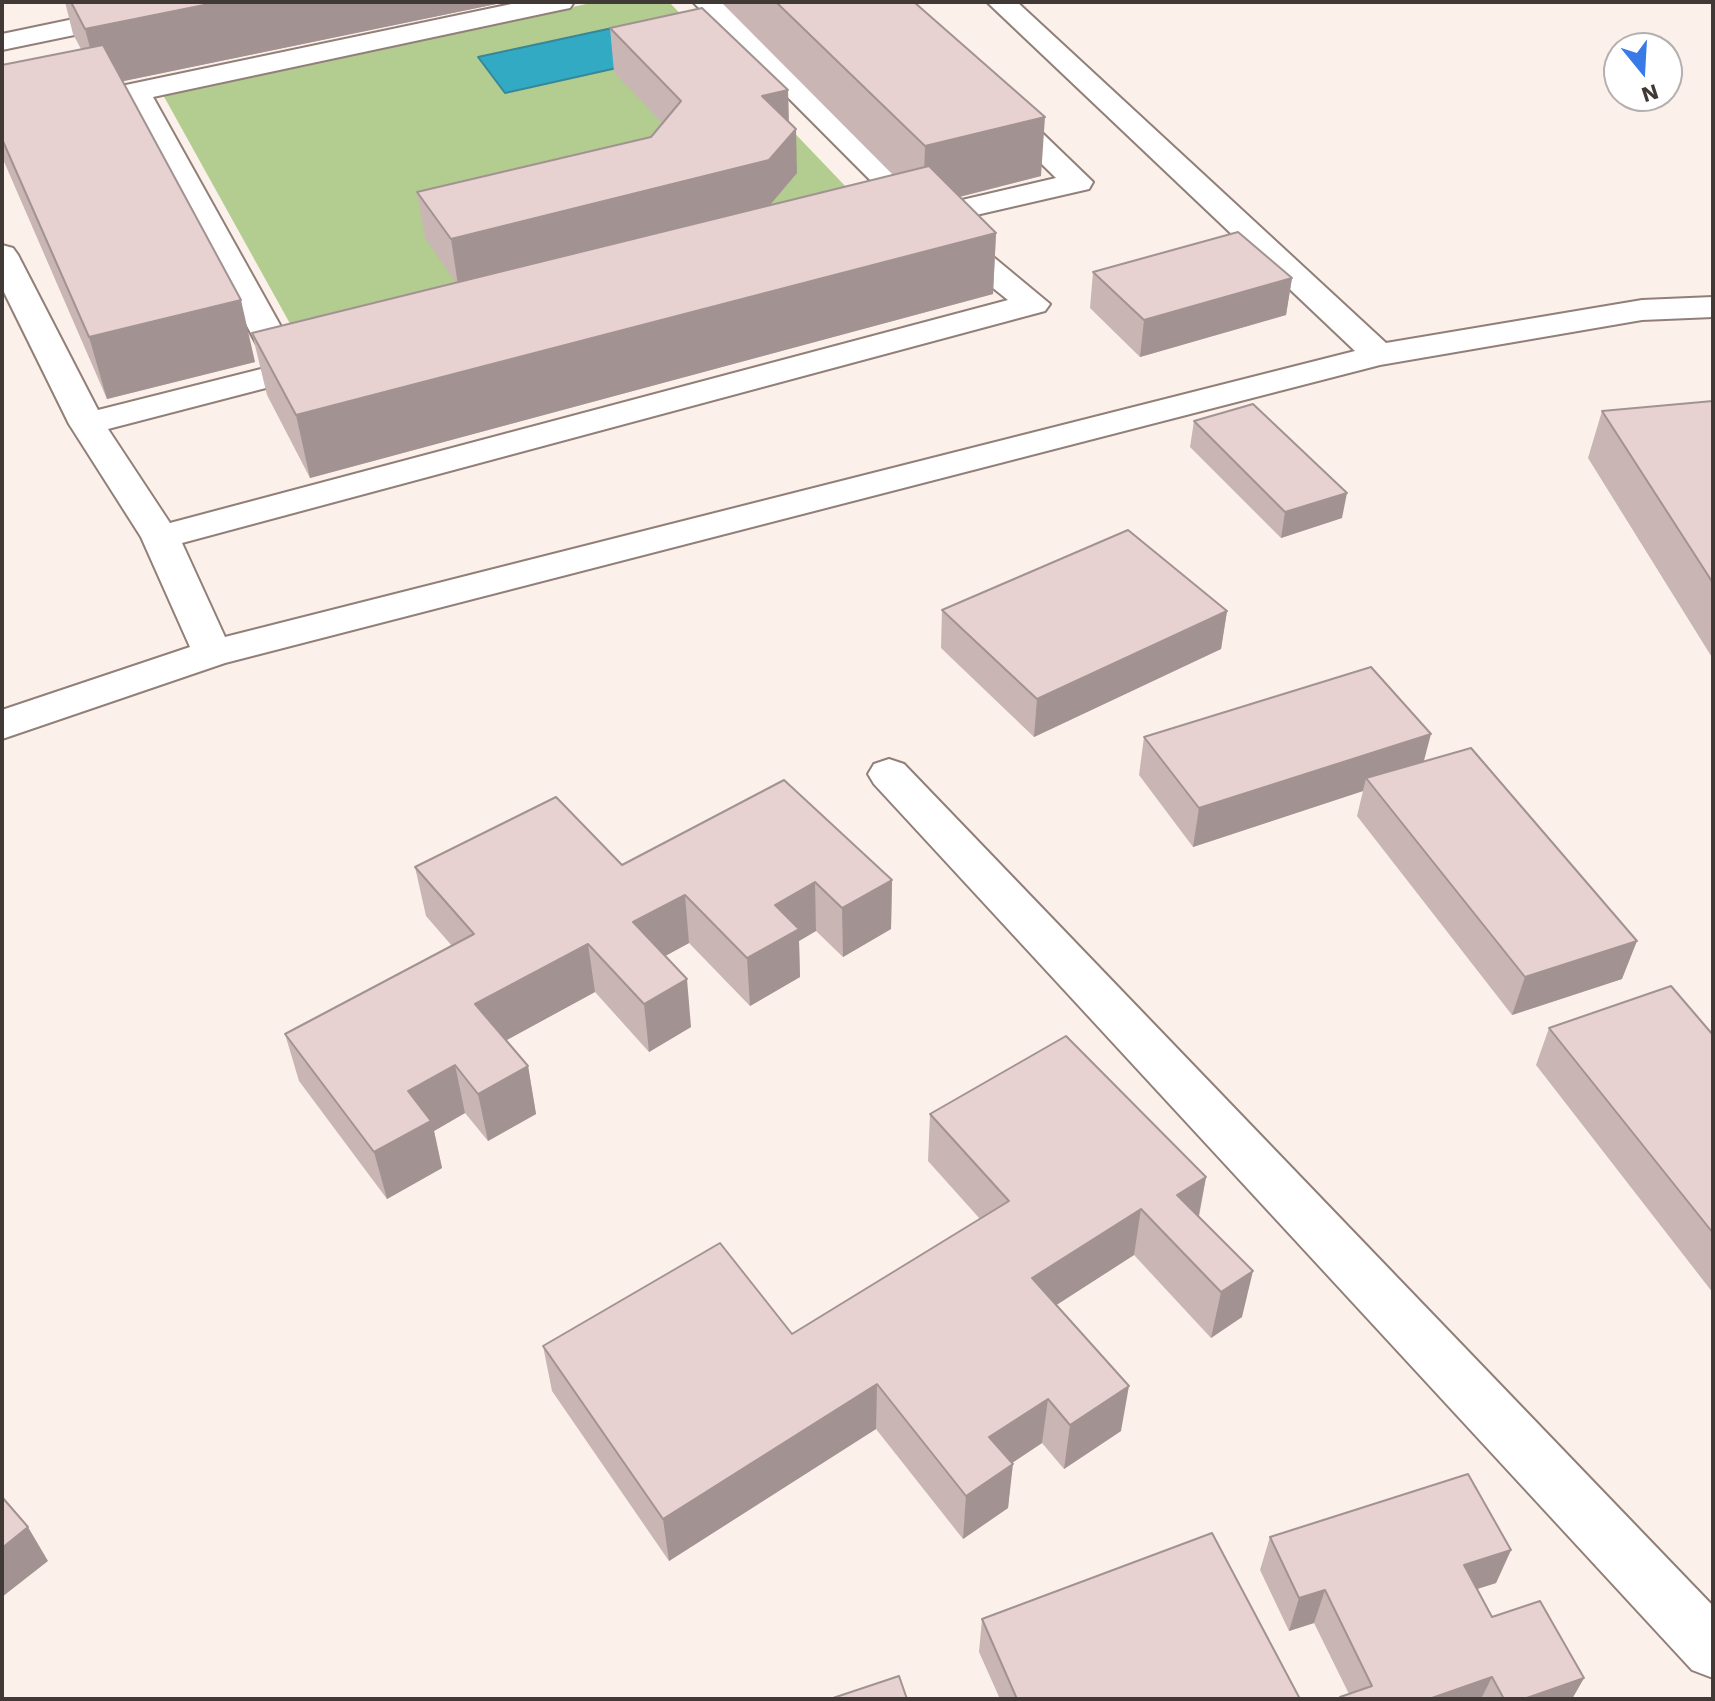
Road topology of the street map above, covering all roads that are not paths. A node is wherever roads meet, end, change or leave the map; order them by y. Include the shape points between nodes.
1 (82, 2) edge
2 (195, 2) edge
3 (560, 2) edge
4 (707, 2) edge
5 (1001, 2) edge
6 (2, 21) edge
7 (2, 42) edge
8 (978, 87) edge
9 (135, 90) junction
10 (2, 120) edge
11 (926, 218) junction
12 (879, 229) edge
13 (2, 255) edge
14 (1713, 307) edge
15 (1379, 355) junction
16 (336, 361) edge
17 (289, 372) junction
18 (87, 424) junction
19 (160, 537) junction
20 (213, 653) junction
21 (2, 725) edge
22 (889, 774) dead end
23 (1713, 1649) edge

1 - 6 street
2 - 7 street
3 - 9 street
4 - 11 street
5 - 15 street
8 - 11 street via 1078,182
9 - 10 street
9 - 17 street
11 - 12 street
11 - 19 street via 1033,304
13 - 18 street
14 - 15 street via 1642,310
15 - 20 street
16 - 17 street
17 - 18 street
18 - 19 street
19 - 20 street
20 - 21 street
22 - 23 street

